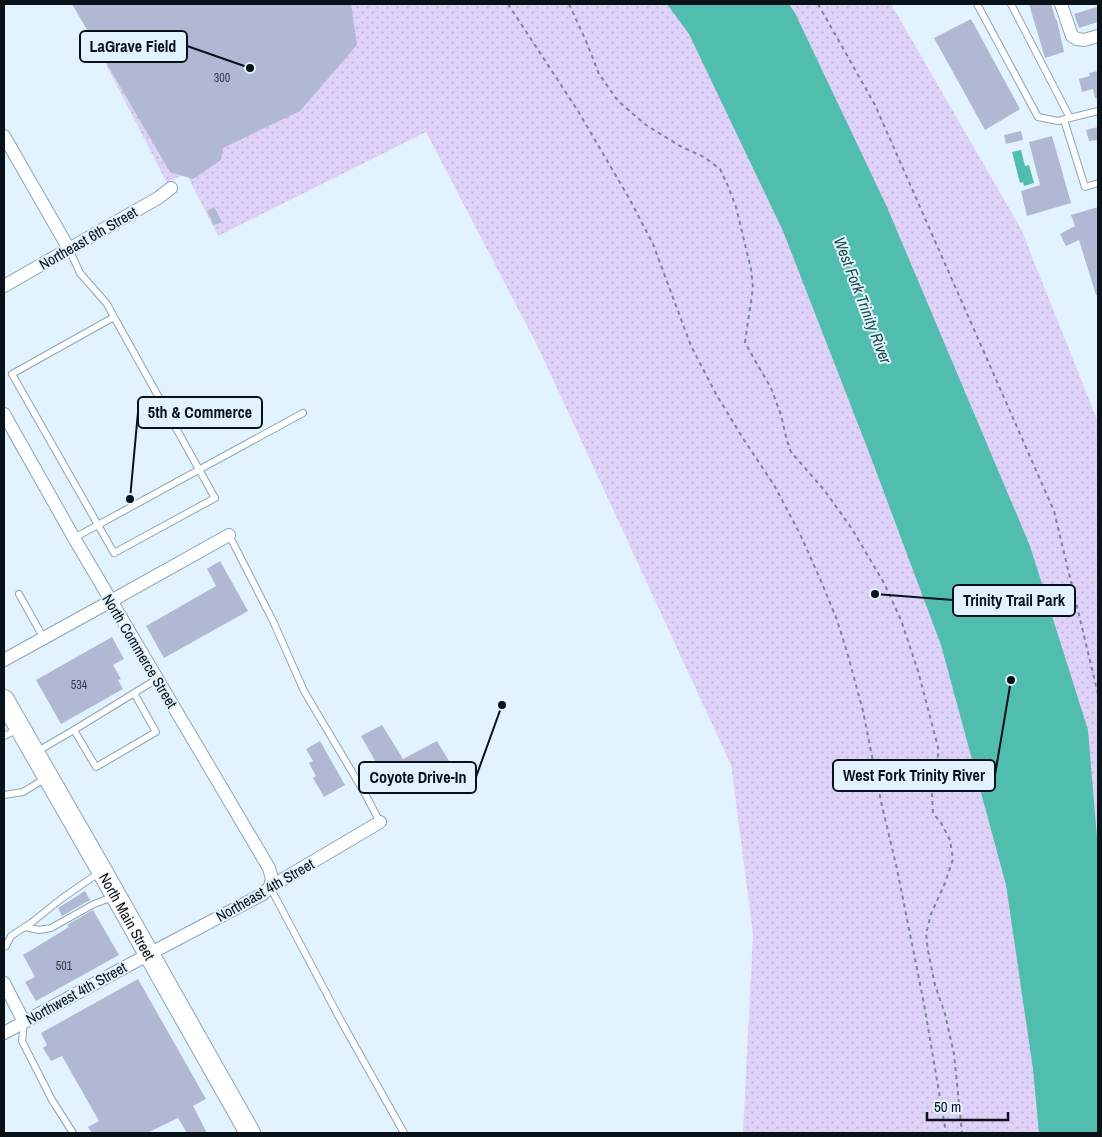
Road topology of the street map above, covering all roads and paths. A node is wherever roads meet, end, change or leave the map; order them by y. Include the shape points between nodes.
1 (508, 4) edge
2 (569, 4) edge
3 (818, 4) edge
4 (977, 4) edge
5 (1011, 4) edge
6 (1061, 4) edge
7 (1098, 36) edge
8 (1098, 111) edge
9 (1067, 119) junction
10 (4, 136) edge
11 (1098, 184) edge
12 (171, 188) dead end
13 (69, 249) junction
14 (4, 286) edge
15 (114, 317) junction
16 (303, 413) dead end
17 (4, 414) edge
18 (199, 470) junction
19 (98, 525) junction
20 (229, 535) joint
21 (74, 538) junction
22 (19, 594) dead end
23 (111, 601) junction
24 (43, 637) junction
25 (4, 660) edge
26 (157, 679) junction
27 (134, 693) junction
28 (1098, 694) edge
29 (4, 700) edge
30 (74, 730) junction
31 (12, 732) edge
32 (34, 753) junction
33 (47, 778) junction
34 (4, 795) edge
35 (380, 822) joint
36 (102, 871) junction
37 (270, 888) junction
38 (116, 895) junction
39 (25, 926) junction
40 (4, 947) edge
41 (149, 954) junction
42 (4, 983) edge
43 (24, 1022) junction
44 (4, 1033) edge
45 (73, 1133) edge
46 (250, 1133) edge
47 (404, 1133) edge
48 (946, 1133) edge
49 (962, 1133) edge

1 - 48 path via 630,198 653,244 691,346 716,394 779,493 837,620 863,711 897,869
2 - 49 path via 599,74 618,101 646,125 720,169 736,207 751,269 753,288 745,342 770,388 791,452 852,529 884,583 901,620 938,747 933,813 950,840 953,859 926,934 935,985 954,1054
3 - 28 path via 875,105 1054,511
4 - 9 lane via 1038,117 1058,121
5 - 9 lane
6 - 7 street via 1072,36 1084,40
8 - 9 lane
9 - 11 lane via 1085,187
10 - 13 street
12 - 13 street, Northeast 6th Street
13 - 14 street, Northeast 6th Street
13 - 15 lane via 80,273
15 - 18 lane
15 - 19 lane via 12,374
16 - 18 lane
17 - 21 street, North Commerce Street
18 - 19 lane
18 - 19 lane via 215,498 114,554
19 - 21 lane
20 - 23 street
20 - 35 lane via 304,691
21 - 23 street, North Commerce Street
22 - 24 lane
23 - 24 street
23 - 26 street, North Commerce Street
24 - 25 street
26 - 27 lane
26 - 37 street, North Commerce Street via 269,868
27 - 30 lane
27 - 30 lane via 156,732 96,767
29 - 31 main road, North Main Street
30 - 32 lane
31 - 32 main road, North Main Street
32 - 33 main road, North Main Street
33 - 34 lane via 24,792
33 - 36 main road, North Main Street
35 - 37 street, Northeast 4th Street
36 - 38 main road, North Main Street
36 - 39 lane
37 - 41 street, Northeast 4th Street
37 - 47 lane
38 - 39 lane via 51,928 39,930
38 - 41 main road, North Main Street
39 - 40 lane via 11,936
41 - 43 street, Northwest 4th Street
41 - 46 main road, North Main Street
42 - 43 street
43 - 44 street, Northwest 4th Street
43 - 45 lane via 22,1041

